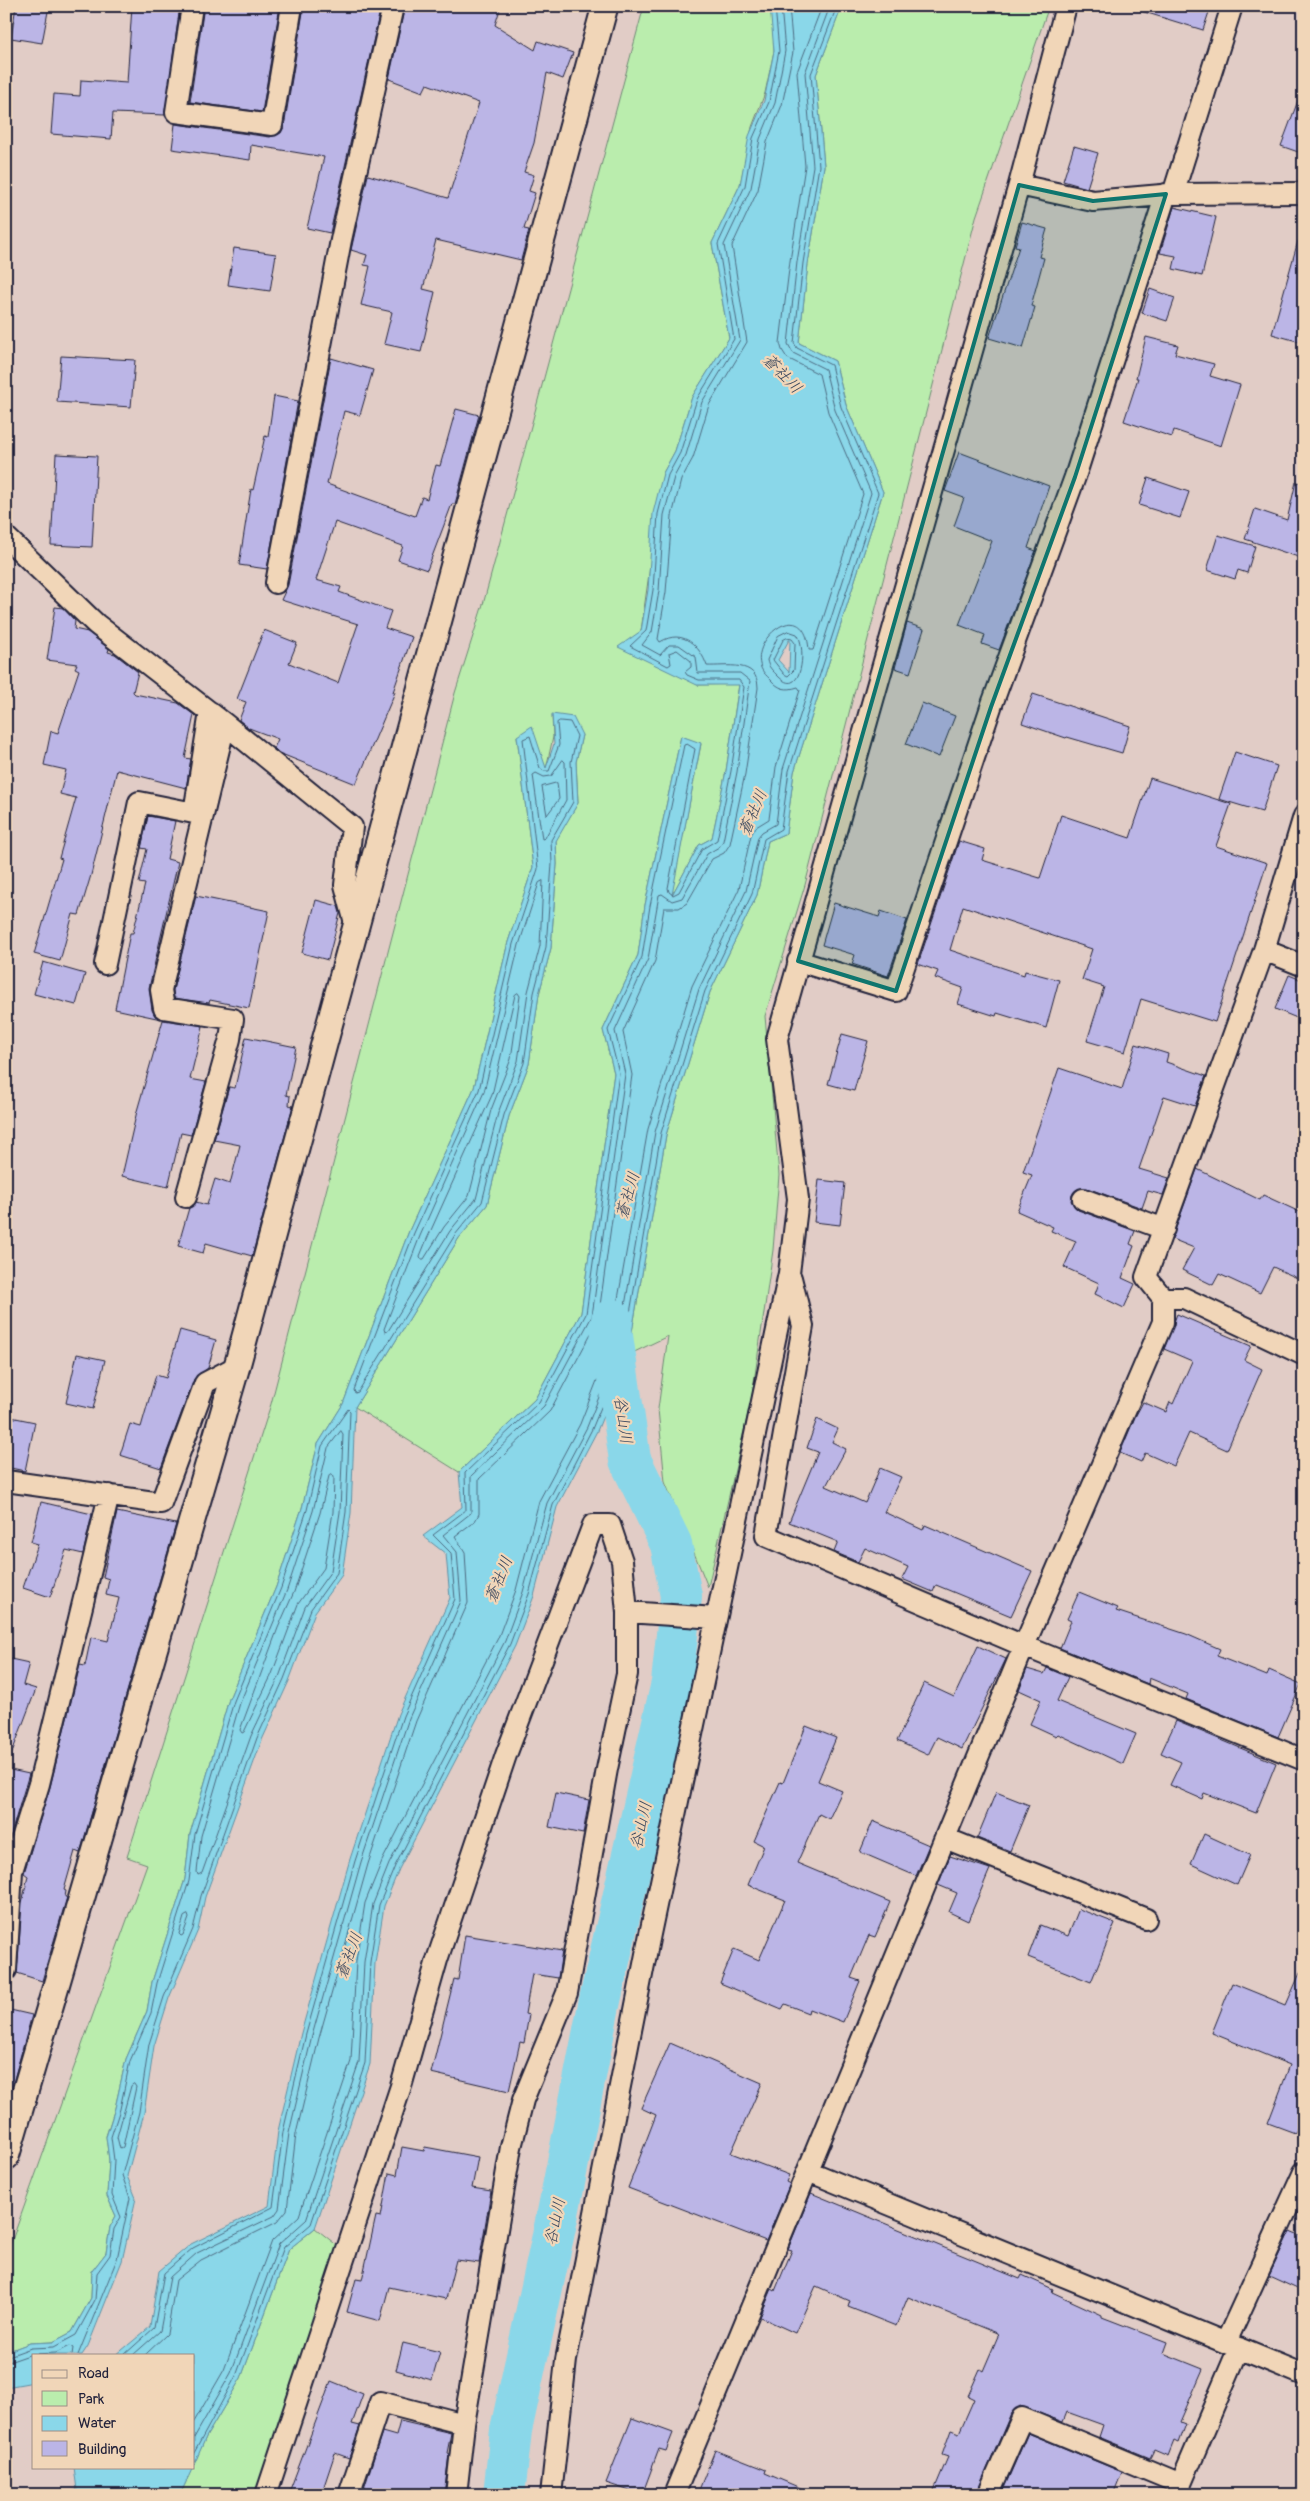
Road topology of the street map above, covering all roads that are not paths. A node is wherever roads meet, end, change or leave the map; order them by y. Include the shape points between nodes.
1 (192, 6) edge
2 (292, 6) edge
3 (393, 6) edge
4 (606, 6) edge
5 (1066, 6) edge
6 (1232, 6) edge
7 (1019, 185) junction
8 (1304, 193) edge
9 (1169, 194) junction
10 (6, 537) edge
11 (276, 582) dead end
12 (217, 718) junction
13 (1304, 816) edge
14 (356, 927) junction
15 (1264, 950) junction
16 (798, 961) junction
17 (105, 964) dead end
18 (1304, 966) edge
19 (186, 1197) dead end
20 (1083, 1199) dead end
21 (1164, 1229) junction
22 (789, 1273) junction
23 (1163, 1298) junction
24 (1304, 1355) edge
25 (237, 1366) junction
26 (6, 1481) edge
27 (109, 1496) junction
28 (627, 1612) junction
29 (716, 1618) junction
30 (1024, 1646) junction
31 (1304, 1760) edge
32 (945, 1838) junction
33 (1146, 1919) dead end
34 (6, 1970) edge
35 (6, 2157) edge
36 (808, 2171) junction
37 (1304, 2172) edge
38 (1232, 2345) junction
39 (1304, 2375) edge
40 (464, 2424) junction
41 (1179, 2489) edge
42 (266, 2495) edge
43 (349, 2495) edge
44 (456, 2495) edge
45 (551, 2495) edge
46 (674, 2495) edge
47 (988, 2495) edge

1 - 2 street via 176,112 272,125
3 - 11 street via 341,240
4 - 14 street
5 - 7 street
6 - 9 street
7 - 9 street via 1093,201
7 - 16 street
8 - 9 street
9 - 16 street via 1076,477 991,707 896,991
10 - 12 street via 96,624
12 - 14 street via 352,827 345,885
12 - 17 street via 194,813 139,802
12 - 19 street via 161,990 164,1008 233,1019
13 - 15 street
14 - 25 street
15 - 18 street
15 - 21 street
16 - 22 street via 777,1039 798,1199
20 - 21 street
21 - 23 street via 1146,1277
22 - 29 street
22 - 30 street via 803,1326 766,1536
23 - 24 street via 1184,1298
23 - 30 street via 1163,1322
25 - 27 street via 205,1383 161,1503
25 - 35 street
26 - 27 street
27 - 34 street via 39,1784 12,1871
28 - 29 street
28 - 40 street via 627,1674 567,1993 523,2100 511,2147
28 - 42 street via 622,1562 610,1525 594,1525 506,1755
29 - 45 street via 566,2360
30 - 31 street
30 - 32 street
32 - 33 street
32 - 36 street
36 - 38 street
36 - 46 street
37 - 38 street
38 - 39 street
38 - 41 street
40 - 43 street via 380,2402
40 - 44 street
41 - 47 street via 1022,2418

